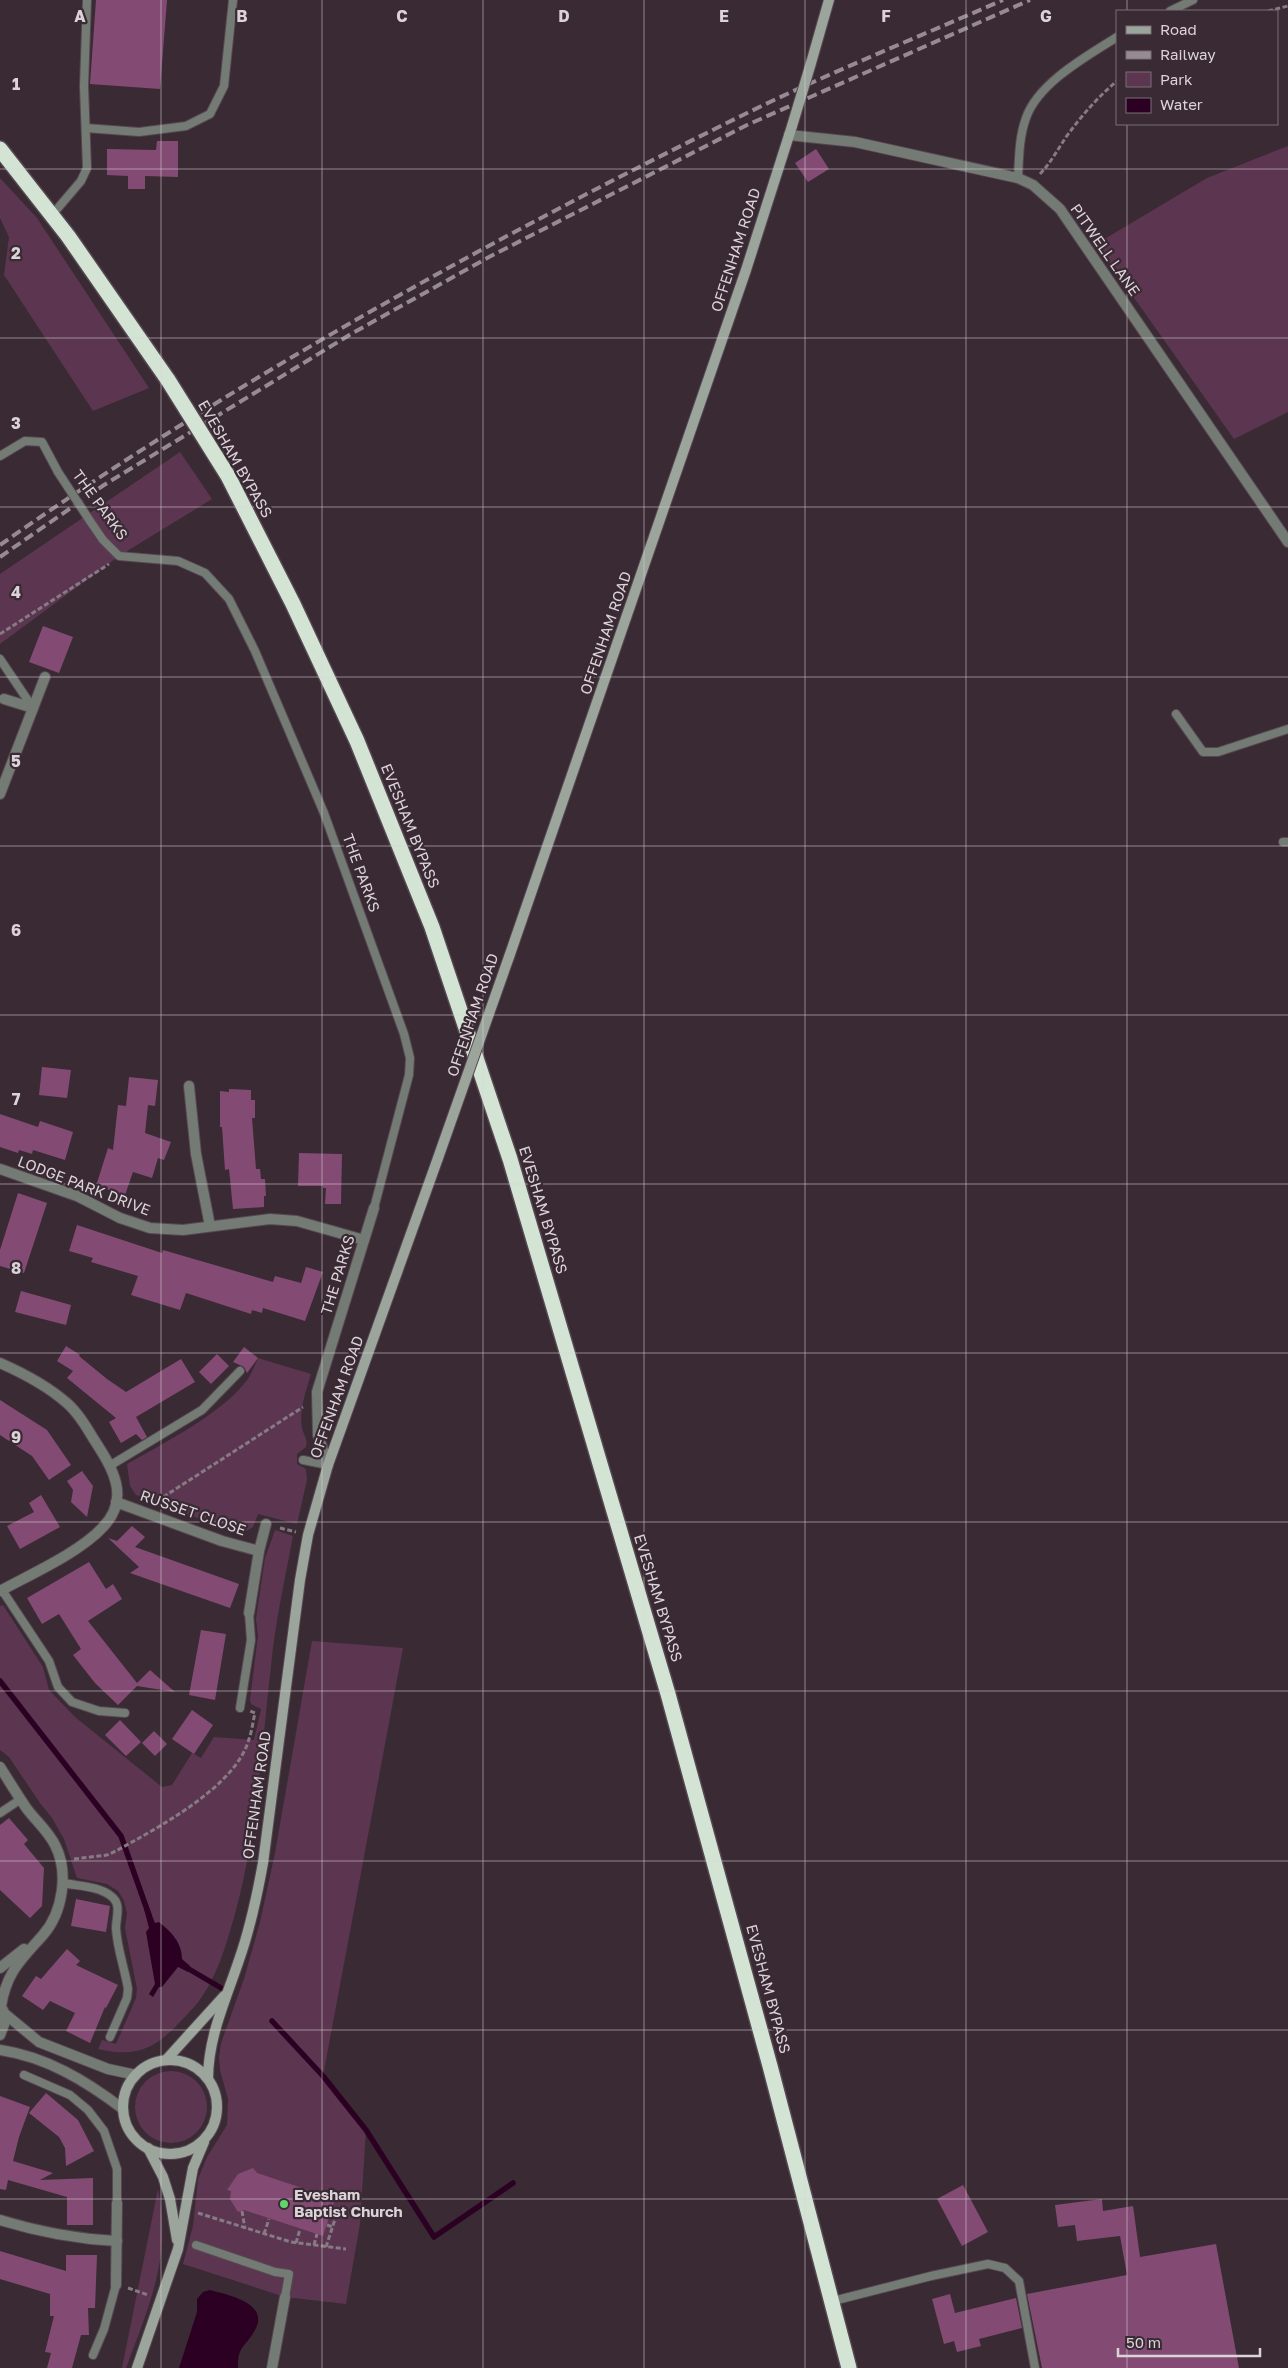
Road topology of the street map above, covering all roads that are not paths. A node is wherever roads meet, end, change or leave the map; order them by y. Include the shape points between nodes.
1 (87, 0) edge
2 (233, 0) edge
3 (829, 0) edge
4 (1193, 0) edge
5 (1172, 10) edge
6 (1116, 38) edge
7 (86, 128) junction
8 (790, 130) junction
9 (0, 149) edge
10 (1018, 178) junction
11 (52, 215) junction
12 (0, 456) edge
13 (1288, 542) edge
14 (0, 659) edge
15 (45, 677) dead end
16 (4, 699) dead end
17 (33, 708) junction
18 (1176, 714) dead end
19 (1288, 729) edge
20 (0, 794) edge
21 (189, 1086) dead end
22 (0, 1169) edge
23 (374, 1208) joint
24 (210, 1226) junction
25 (364, 1240) junction
26 (0, 1363) edge
27 (240, 1370) dead end
28 (303, 1460) dead end
29 (328, 1464) junction
30 (111, 1465) junction
31 (116, 1502) junction
32 (266, 1524) road end
33 (259, 1551) junction
34 (1, 1590) edge
35 (249, 1613) joint
36 (240, 1708) road end
37 (125, 1713) dead end
38 (0, 1768) edge
39 (21, 1799) junction
40 (0, 1813) edge
41 (63, 1883) junction
42 (38, 1941) junction
43 (0, 1968) edge
44 (228, 1992) junction
45 (2, 2008) edge
46 (0, 2036) edge
47 (110, 2037) dead end
48 (0, 2050) edge
49 (166, 2060) junction
50 (24, 2075) dead end
51 (136, 2075) junction
52 (208, 2079) junction
53 (124, 2109) junction
54 (207, 2137) junction
55 (148, 2148) junction
56 (117, 2203) joint
57 (0, 2220) edge
58 (117, 2241) junction
59 (196, 2245) dead end
60 (178, 2248) junction
61 (116, 2285) joint
62 (285, 2297) joint
63 (833, 2301) junction
64 (93, 2355) dead end
65 (137, 2368) edge
66 (272, 2368) edge
67 (850, 2368) edge
68 (1035, 2368) edge

1 - 7 lane
2 - 7 lane via 224,86 210,114 186,126 139,132
3 - 8 main road, OFFENHAM ROAD, bridge
4 - 5 lane
6 - 10 lane via 1085,57 1039,95 1026,116
7 - 11 lane via 87,168 81,182
8 - 10 street, PITWELL LANE
8 - 29 main road, OFFENHAM ROAD, bridge via 734,307 509,957
9 - 11 highway, EVESHAM BYPASS
10 - 13 street, PITWELL LANE via 1032,185 1060,209
11 - 63 highway, EVESHAM BYPASS, bridge via 168,380 228,476 357,741 432,927 510,1159 668,1694
12 - 23 lane, THE PARKS, bridge via 25,441 42,442 90,521 119,556 178,561 205,574 228,599 255,651 324,813 410,1058 406,1093
14 - 17 lane
15 - 17 street
16 - 17 street
17 - 20 street
18 - 19 lane via 1203,752 1218,752
21 - 24 street via 196,1154
22 - 24 street, LODGE PARK DRIVE via 77,1196 120,1218 150,1228 184,1230
23 - 25 street, THE PARKS
24 - 25 street, LODGE PARK DRIVE via 270,1219 297,1220
25 - 29 street, THE PARKS via 317,1392 318,1435
26 - 30 street via 69,1405
27 - 30 lane via 202,1410
28 - 29 lane
29 - 44 main road, OFFENHAM ROAD via 308,1535 300,1580 263,1863 254,1909
30 - 31 street via 117,1488
31 - 33 street, RUSSET CLOSE via 222,1541
31 - 34 street via 112,1516 87,1540
32 - 33 street, RUSSET CLOSE
33 - 35 street, RUSSET CLOSE
34 - 37 lane via 49,1661 58,1687 72,1702 99,1711
35 - 36 lane via 251,1640
38 - 39 street
39 - 40 lane
39 - 41 street via 56,1846
41 - 42 street via 56,1916
41 - 47 lane via 105,1892 117,1904 116,1928 128,1989
42 - 43 street
42 - 45 street via 19,1961 8,1981
44 - 49 main road, OFFENHAM ROAD
44 - 52 main road, OFFENHAM ROAD via 212,2042
45 - 46 street via 5,2022
45 - 51 street via 39,2042
48 - 53 street via 25,2054 89,2083
49 - 51 main road
49 - 52 main road via 196,2068
50 - 56 lane via 70,2096 88,2110 104,2131 117,2169
51 - 53 main road via 127,2091
52 - 54 main road via 216,2093 218,2108 215,2124
53 - 55 main road via 130,2132
54 - 55 main road via 194,2148 179,2153 163,2154
54 - 60 main road via 193,2168
55 - 60 main road via 168,2191
56 - 58 street
57 - 58 street via 34,2231 83,2240
58 - 61 street
59 - 62 lane via 289,2274
60 - 65 main road
61 - 64 lane
62 - 66 street
63 - 67 highway, EVESHAM BYPASS
63 - 68 lane via 988,2264 1005,2268 1019,2281

